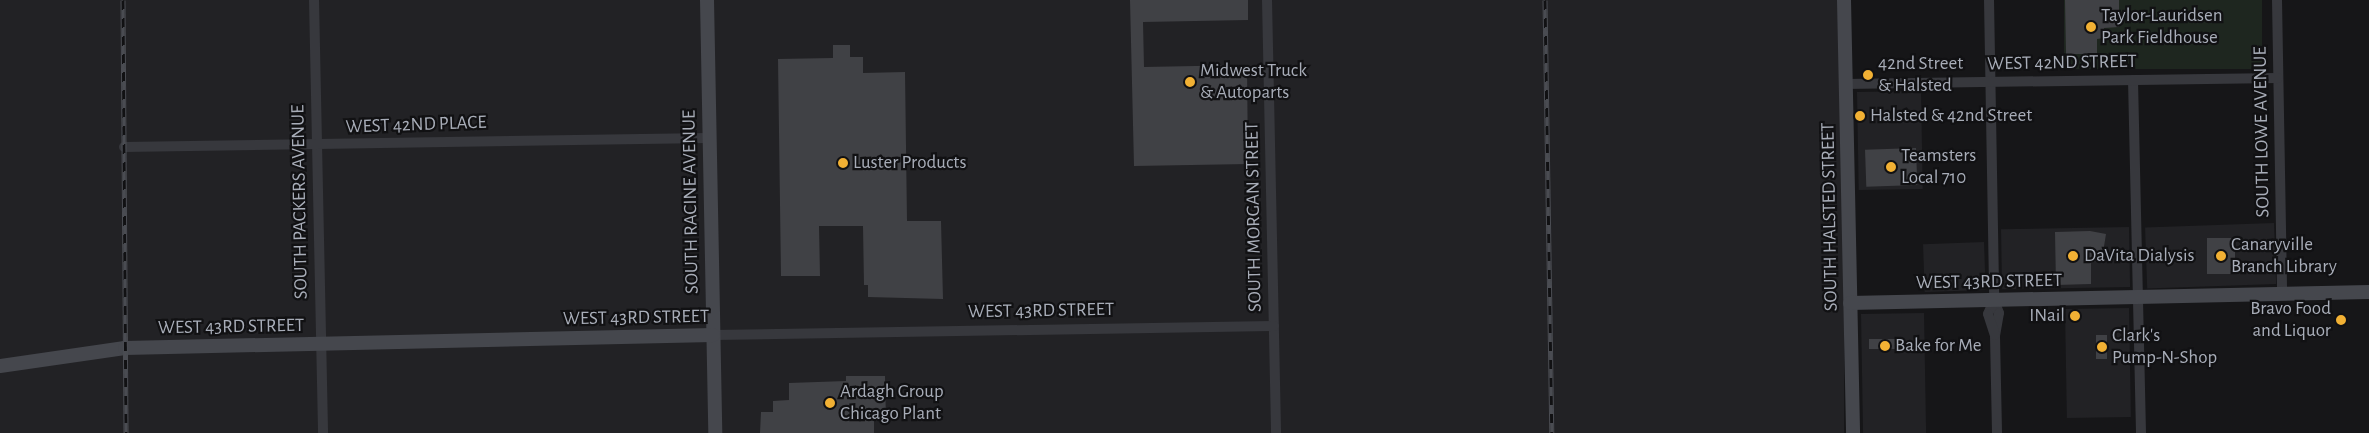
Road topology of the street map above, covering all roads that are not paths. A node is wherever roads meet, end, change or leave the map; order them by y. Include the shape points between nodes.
1 (314, 0) edge
2 (707, 0) edge
3 (1267, 0) edge
4 (1844, 0) edge
5 (1989, 0) edge
6 (2277, 0) edge
7 (2278, 78) junction
8 (2133, 80) junction
9 (1990, 82) junction
10 (1845, 84) junction
11 (708, 138) junction
12 (317, 145) junction
13 (124, 147) dead end
14 (2369, 292) edge
15 (2282, 294) junction
16 (2138, 297) junction
17 (1994, 300) junction
18 (1850, 303) junction
19 (1274, 326) junction
20 (713, 335) junction
21 (321, 345) junction
22 (0, 366) edge
23 (323, 433) edge
24 (715, 433) edge
25 (1276, 433) edge
26 (1853, 433) edge
27 (1997, 433) edge
28 (2141, 433) edge

1 - 12 street, SOUTH PACKERS AVENUE
2 - 11 street, SOUTH RACINE AVENUE
3 - 19 street, SOUTH MORGAN STREET
4 - 10 street, SOUTH HALSTED STREET
5 - 9 street
6 - 7 street, SOUTH LOWE AVENUE
7 - 8 street, WEST 42ND STREET
7 - 15 street, SOUTH LOWE AVENUE
8 - 9 street, WEST 42ND STREET
8 - 16 street
9 - 10 street, WEST 42ND STREET
9 - 17 street
10 - 18 street, SOUTH HALSTED STREET
11 - 12 street, WEST 42ND PLACE
11 - 20 street, SOUTH RACINE AVENUE
12 - 13 street, WEST 42ND PLACE
12 - 21 street, SOUTH PACKERS AVENUE
14 - 15 street, WEST 43RD STREET
15 - 16 street, WEST 43RD STREET
16 - 17 street, WEST 43RD STREET
16 - 28 street
17 - 18 street, WEST 43RD STREET
17 - 27 street via 1988,314 1995,336
18 - 26 street, SOUTH HALSTED STREET
19 - 20 street, WEST 43RD STREET
19 - 25 street, SOUTH MORGAN STREET
20 - 21 street, WEST 43RD STREET
20 - 24 street, SOUTH RACINE AVENUE
21 - 22 street, WEST 43RD STREET via 125,348
21 - 23 street, SOUTH PACKERS AVENUE

